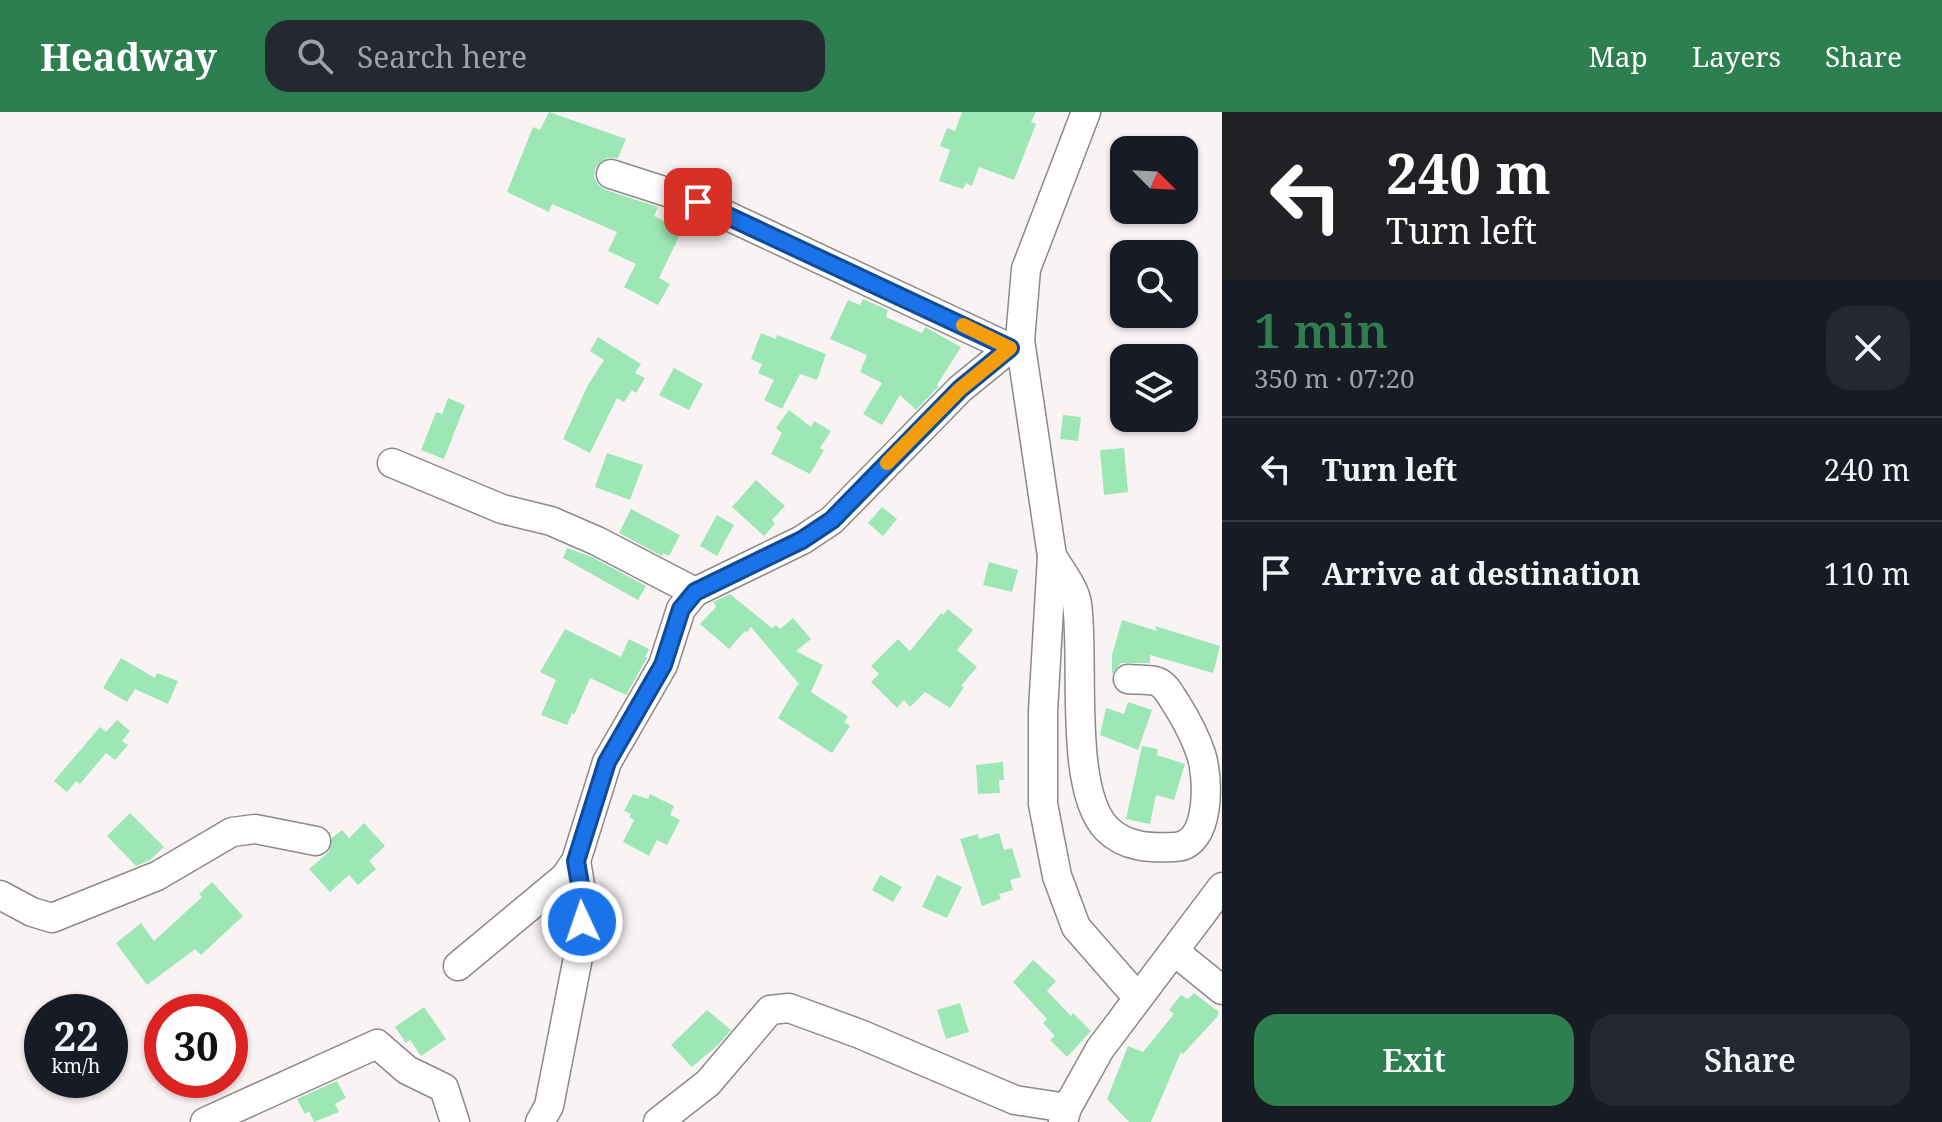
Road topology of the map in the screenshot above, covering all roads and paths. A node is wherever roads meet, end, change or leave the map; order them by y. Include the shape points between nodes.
1 (1086, 112) edge
2 (611, 174) dead end
3 (1015, 344) junction
4 (392, 463) dead end
5 (1052, 556) junction
6 (695, 592) junction
7 (1128, 679) dead end
8 (316, 841) dead end
9 (576, 861) junction
10 (1222, 887) edge
11 (0, 895) edge
12 (1174, 951) junction
13 (458, 966) dead end
14 (1222, 990) edge
15 (1138, 998) junction
16 (1010, 1111) edge
17 (1065, 1115) edge
18 (205, 1122) edge
19 (455, 1122) edge
20 (540, 1122) edge
21 (658, 1122) edge

1 - 3 street via 1026,269
2 - 3 street via 698,202
3 - 5 street
3 - 6 street via 960,389 832,520
4 - 6 street via 502,509 551,521
5 - 7 street via 1077,601 1083,762 1093,805 1106,828 1123,841 1145,848 1181,847 1198,835 1203,817 1208,788 1202,756 1165,687
5 - 15 street via 1043,804 1057,876 1076,927
6 - 9 street via 681,609 663,665 607,762
8 - 11 street via 255,829 232,832 157,876 52,918
9 - 13 street via 565,877
9 - 20 street via 583,902 581,942 549,1106
10 - 12 street
12 - 14 street
12 - 15 street
15 - 17 street via 1100,1049
16 - 17 street
16 - 21 street via 860,1034 789,1008 770,1010 708,1083
18 - 19 street via 377,1044 407,1070 444,1088

